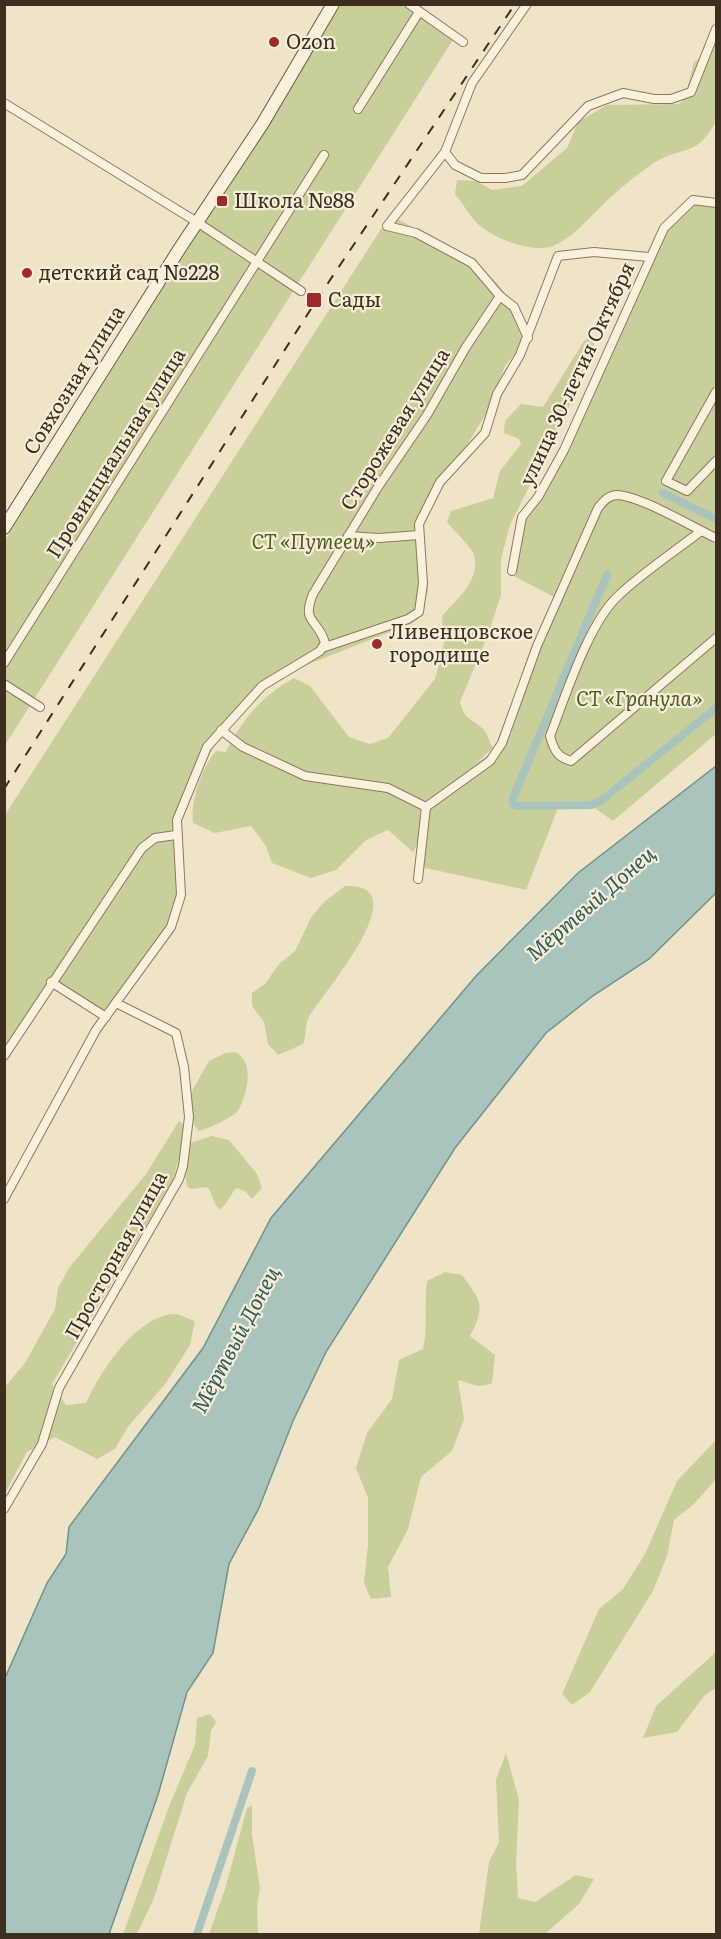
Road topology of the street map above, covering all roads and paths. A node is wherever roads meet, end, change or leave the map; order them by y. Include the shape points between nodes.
1 (333, 4) edge
2 (409, 4) edge
3 (527, 4) edge
4 (419, 12) junction
5 (717, 29) edge
6 (463, 42) dead end
7 (4, 103) edge
8 (358, 109) dead end
9 (445, 152) junction
10 (324, 155) dead end
11 (717, 202) edge
12 (197, 222) junction
13 (649, 257) junction
14 (256, 261) junction
15 (301, 291) dead end
16 (500, 296) junction
17 (528, 338) junction
18 (717, 392) edge
19 (717, 461) edge
20 (4, 528) edge
21 (701, 531) junction
22 (419, 535) junction
23 (348, 536) junction
24 (717, 538) edge
25 (512, 571) dead end
26 (717, 638) edge
27 (321, 648) junction
28 (4, 663) edge
29 (4, 684) edge
30 (40, 707) dead end
31 (221, 730) junction
32 (426, 807) junction
33 (176, 835) junction
34 (418, 879) dead end
35 (51, 982) junction
36 (116, 1003) junction
37 (106, 1017) junction
38 (4, 1056) edge
39 (4, 1198) edge
40 (4, 1509) edge

1 - 12 street, Совхозная улица via 263,123
2 - 4 street
3 - 9 street via 472,83
4 - 6 street
4 - 8 street
5 - 9 street via 691,92 671,99 623,93 588,106 522,175 481,178 455,165
7 - 12 street
9 - 16 street via 387,226 416,233 472,263
10 - 14 street, Провинциальная улица
11 - 13 street, улица 30-летия Октября via 693,200 667,223
12 - 14 street
12 - 20 street, Совхозная улица
13 - 17 street via 594,252 558,256
13 - 25 street, улица 30-летия Октября via 564,450 522,517
14 - 15 street
14 - 28 street, Провинциальная улица
16 - 17 street via 514,307
16 - 23 street, Сторожевая улица
17 - 22 street via 496,394 485,433 440,482 420,524
18 - 19 street via 666,481 687,491
21 - 24 street
21 - 26 street via 616,597 584,650 550,736 561,758 571,761
21 - 32 street via 632,499 615,495 605,499 537,646 502,743 490,761
22 - 23 street
22 - 27 street via 423,583 419,612
23 - 27 street, Сторожевая улица via 307,611 323,637 325,643
27 - 31 street via 315,656 262,686
29 - 30 street
31 - 32 street via 243,747 305,776 388,788
31 - 33 street via 199,763 177,820
32 - 34 street
33 - 35 street via 155,838 142,848
33 - 36 street via 182,869 181,896 171,927
35 - 37 street
35 - 38 street
36 - 37 street
36 - 40 street, Просторная улица via 176,1033 189,1117 183,1166 166,1205 59,1388 42,1444
37 - 39 street

